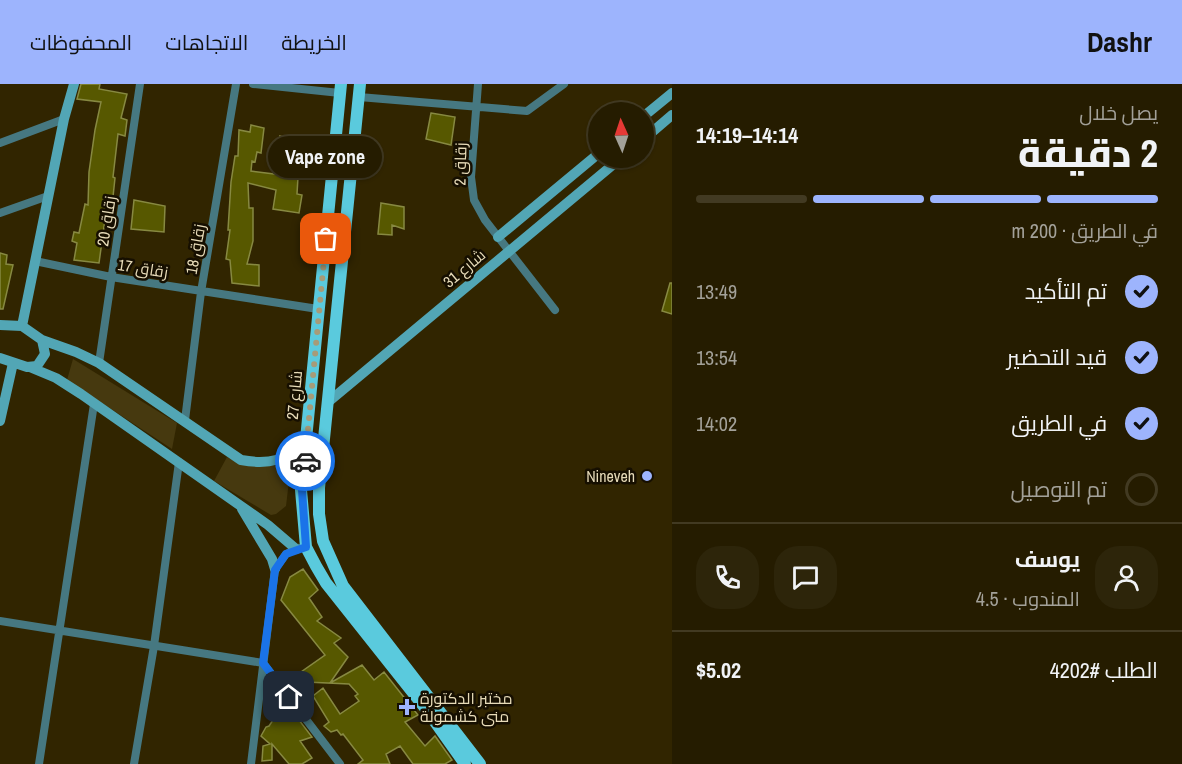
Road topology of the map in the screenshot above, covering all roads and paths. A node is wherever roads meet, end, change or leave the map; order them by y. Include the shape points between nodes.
1 (74, 84) edge
2 (140, 84) edge
3 (237, 84) edge
4 (253, 84) edge
5 (478, 84) edge
6 (564, 84) edge
7 (340, 88) edge
8 (360, 90) edge
9 (672, 93) edge
10 (476, 106) junction
11 (654, 108) edge
12 (672, 115) edge
13 (64, 119) junction
14 (654, 130) edge
15 (0, 143) edge
16 (588, 162) edge
17 (609, 168) edge
18 (48, 196) junction
19 (0, 213) edge
20 (498, 237) junction
21 (326, 239) junction
22 (344, 240) junction
23 (510, 250) junction
24 (35, 261) junction
25 (111, 277) junction
26 (201, 292) junction
27 (318, 309) junction
28 (555, 310) dead end
29 (2, 324) edge
30 (22, 326) junction
31 (42, 340) junction
32 (0, 358) edge
33 (13, 363) junction
34 (99, 363) junction
35 (32, 368) junction
36 (327, 403) junction
37 (94, 404) junction
38 (184, 420) junction
39 (0, 421) edge
40 (307, 440) junction
41 (179, 462) junction
42 (240, 506) junction
43 (301, 548) junction
44 (275, 570) junction
45 (0, 621) edge
46 (60, 631) junction
47 (154, 646) junction
48 (263, 663) junction
49 (39, 764) edge
50 (135, 764) edge
51 (250, 764) edge
52 (340, 764) edge
53 (465, 764) edge
54 (480, 764) edge

1 - 13 street
2 - 25 street, زقاق 20
3 - 26 street, زقاق 18
4 - 7 street
5 - 10 street, زقاق 2
6 - 10 street via 527,111
7 - 21 main road, شارع 27
8 - 10 street
8 - 22 main road, شارع 27
9 - 11 street
10 - 20 street, زقاق 2 via 471,177 474,200
12 - 14 street
13 - 15 street
13 - 18 street
16 - 20 street, شارع 31
17 - 23 street, شارع 31
18 - 19 street
18 - 24 street
20 - 23 street, زقاق 2
21 - 22 main road
21 - 27 main road, شارع 27
22 - 36 main road, شارع 27
23 - 28 street, زقاق 2
23 - 36 street, شارع 31
24 - 25 street, زقاق 17
24 - 30 street
25 - 26 street, زقاق 17
25 - 34 street, زقاق 20
26 - 27 street, زقاق 17
26 - 38 street, زقاق 18
27 - 40 main road, شارع 27
29 - 30 street
30 - 31 street
31 - 34 street
31 - 35 street via 45,354 41,363
32 - 33 street
33 - 35 street
33 - 39 street
34 - 38 street
35 - 37 street via 67,384
36 - 54 main road, شارع 27 via 319,514 322,541 331,563 343,586
37 - 41 street
37 - 46 street
38 - 40 street via 241,460 251,462 288,457
40 - 43 main road, شارع 27
41 - 42 street
41 - 47 street
42 - 43 street
42 - 44 street
43 - 44 street via 286,554
43 - 53 main road, شارع 27
44 - 48 street
45 - 46 street
46 - 47 street
46 - 49 street
47 - 48 street
47 - 50 street
48 - 51 street
48 - 52 street

